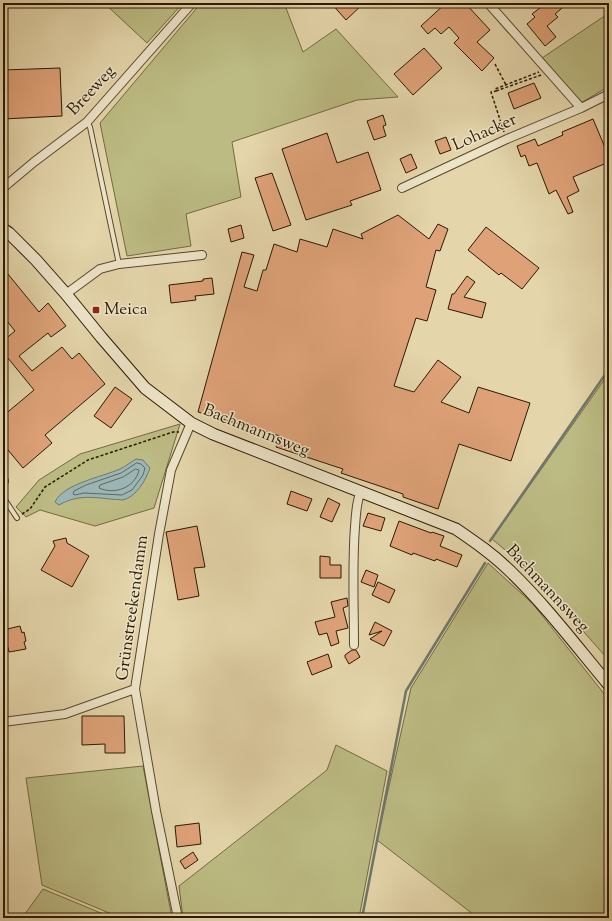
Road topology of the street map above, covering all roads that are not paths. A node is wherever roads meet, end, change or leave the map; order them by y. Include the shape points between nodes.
1 (192, 3) edge
2 (488, 3) edge
3 (609, 94) edge
4 (581, 108) junction
5 (87, 122) junction
6 (3, 188) edge
7 (402, 188) dead end
8 (3, 229) edge
9 (202, 255) dead end
10 (119, 264) junction
11 (66, 294) junction
12 (189, 427) junction
13 (3, 481) edge
14 (361, 491) junction
15 (17, 518) road end
16 (354, 645) dead end
17 (609, 685) edge
18 (135, 689) junction
19 (3, 722) edge
20 (178, 918) edge

1 - 5 street, Breeweg
2 - 4 street via 545,72
3 - 4 street, Lohacker
4 - 7 street, Lohacker
5 - 6 street, Breeweg
5 - 10 lane
8 - 11 street, Bachmannsweg via 36,260
9 - 10 street
10 - 11 street via 100,269
11 - 12 street, Bachmannsweg via 144,388
12 - 14 street, Bachmannsweg
12 - 18 street, Grünstreekendamm via 168,482
13 - 15 lane via 5,500
14 - 16 street via 356,509 354,546
14 - 17 street, Bachmannsweg via 456,529 490,552 537,599
18 - 19 street via 65,714
18 - 20 street, Grünstreekendamm

